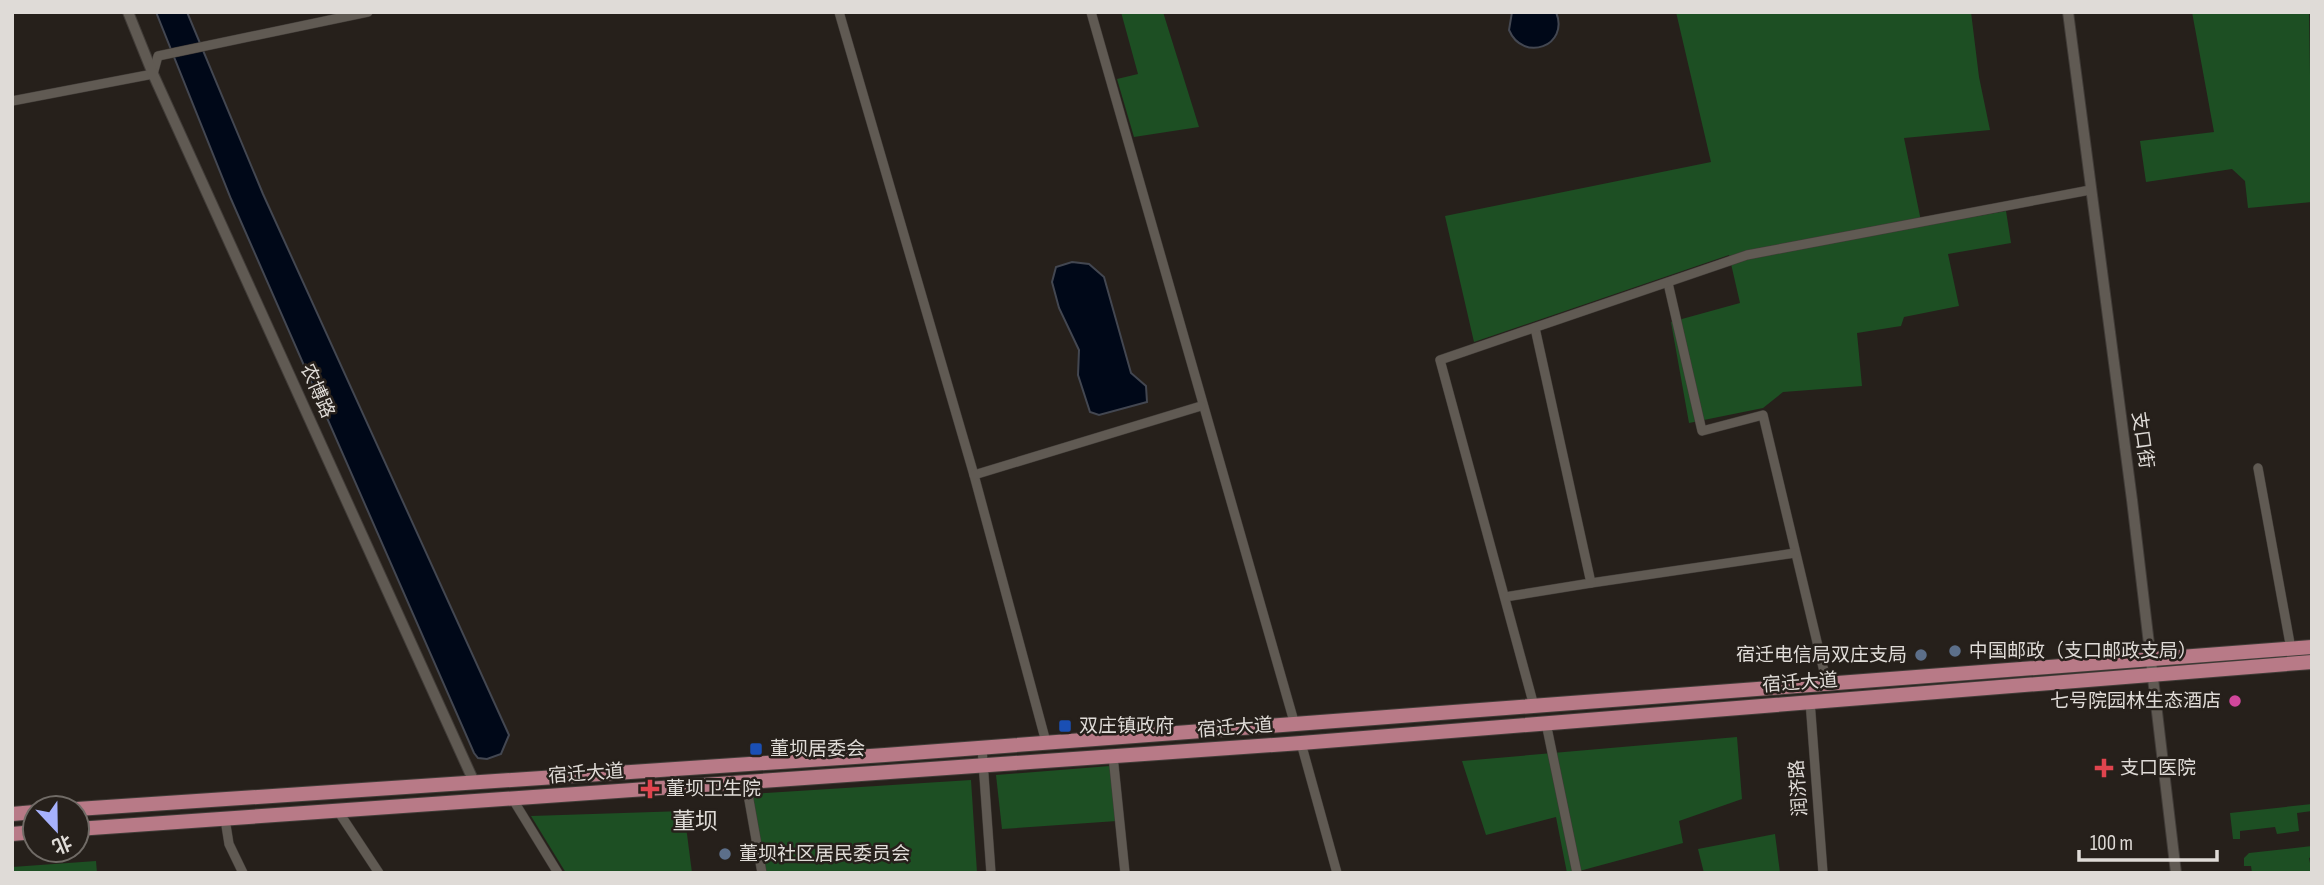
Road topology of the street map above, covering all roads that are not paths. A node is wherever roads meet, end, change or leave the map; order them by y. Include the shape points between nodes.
1 (128, 12) edge
2 (368, 12) edge
3 (839, 12) edge
4 (1091, 12) edge
5 (2068, 12) edge
6 (153, 74) junction
7 (12, 101) edge
8 (2090, 190) junction
9 (1668, 283) junction
10 (1535, 328) junction
11 (1201, 406) junction
12 (2258, 468) dead end
13 (974, 475) junction
14 (1795, 552) junction
15 (1591, 583) junction
16 (1505, 597) junction
17 (2312, 648) edge
18 (2291, 649) junction
19 (2312, 662) edge
20 (2152, 667) junction
21 (1827, 684) junction
22 (1811, 701) junction
23 (1534, 706) junction
24 (1546, 723) junction
25 (1295, 724) junction
26 (1046, 742) junction
27 (1301, 743) junction
28 (982, 748) junction
29 (1113, 756) junction
30 (984, 765) junction
31 (746, 783) junction
32 (475, 784) junction
33 (512, 799) junction
34 (91, 808) edge
35 (338, 811) junction
36 (225, 819) junction
37 (91, 828) edge
38 (243, 873) edge
39 (379, 873) edge
40 (558, 873) edge
41 (762, 873) edge
42 (991, 873) edge
43 (1125, 873) edge
44 (1337, 873) edge
45 (1577, 873) edge
46 (1823, 873) edge
47 (2176, 873) edge

1 - 6 street, 农博路
2 - 6 street via 158,56
3 - 13 street
4 - 11 street
5 - 8 street, 支口街
6 - 7 street
6 - 32 street, 农博路
8 - 9 street via 1747,255
8 - 20 street, 支口街
9 - 10 street
9 - 14 street via 1702,431 1763,415
10 - 15 street
10 - 16 street via 1440,360
11 - 13 street
11 - 25 street
12 - 18 street
13 - 26 street
14 - 15 street
14 - 21 street
15 - 16 street
16 - 23 street
17 - 18 main road, 宿迁大道
18 - 20 main road, 宿迁大道
19 - 20 main road, 宿迁大道
20 - 21 main road, 宿迁大道
20 - 22 main road, 宿迁大道
20 - 47 street, 支口街
21 - 23 main road, 宿迁大道
22 - 24 main road, 宿迁大道
22 - 46 street, 润济路
23 - 25 main road, 宿迁大道
24 - 27 main road, 宿迁大道
24 - 45 street
25 - 26 main road, 宿迁大道
26 - 28 main road, 宿迁大道
27 - 29 main road, 宿迁大道
27 - 44 street
28 - 30 street
28 - 32 main road, 宿迁大道
29 - 30 main road, 宿迁大道
29 - 43 street
30 - 31 main road, 宿迁大道
30 - 42 street
31 - 33 main road, 宿迁大道
31 - 41 street
32 - 34 main road, 宿迁大道
33 - 35 main road, 宿迁大道
33 - 40 street
35 - 36 main road, 宿迁大道
35 - 39 street
36 - 37 main road, 宿迁大道
36 - 38 street via 229,844

